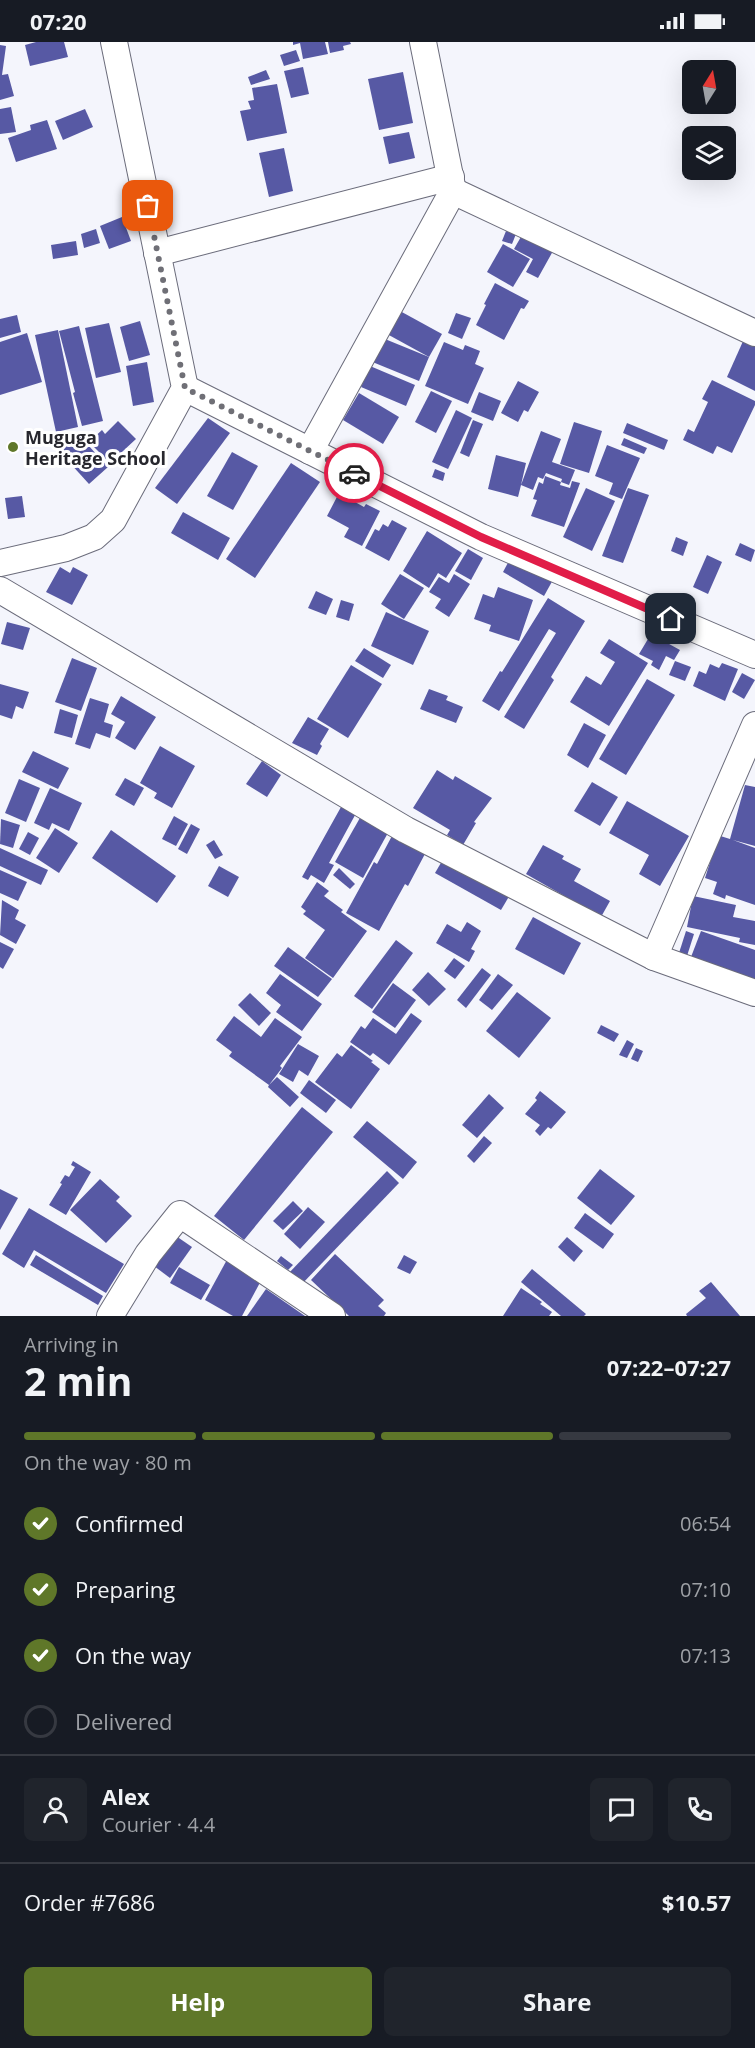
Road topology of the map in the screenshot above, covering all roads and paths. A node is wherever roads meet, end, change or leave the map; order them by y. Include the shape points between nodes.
1 (114, 42) edge
2 (423, 42) edge
3 (452, 184) junction
4 (158, 253) junction
5 (755, 333) edge
6 (185, 388) junction
7 (310, 451) junction
8 (0, 563) edge
9 (0, 590) edge
10 (755, 655) edge
11 (755, 725) edge
12 (654, 957) junction
13 (755, 993) edge
14 (110, 1316) edge
15 (332, 1316) edge

1 - 4 street
2 - 3 street
3 - 4 street
3 - 5 street
3 - 7 street
4 - 6 street
6 - 7 street
6 - 8 street via 113,520 94,537 66,548
7 - 10 street via 481,537
9 - 12 street via 406,830
11 - 12 street
12 - 13 street
14 - 15 street via 148,1254 180,1214

